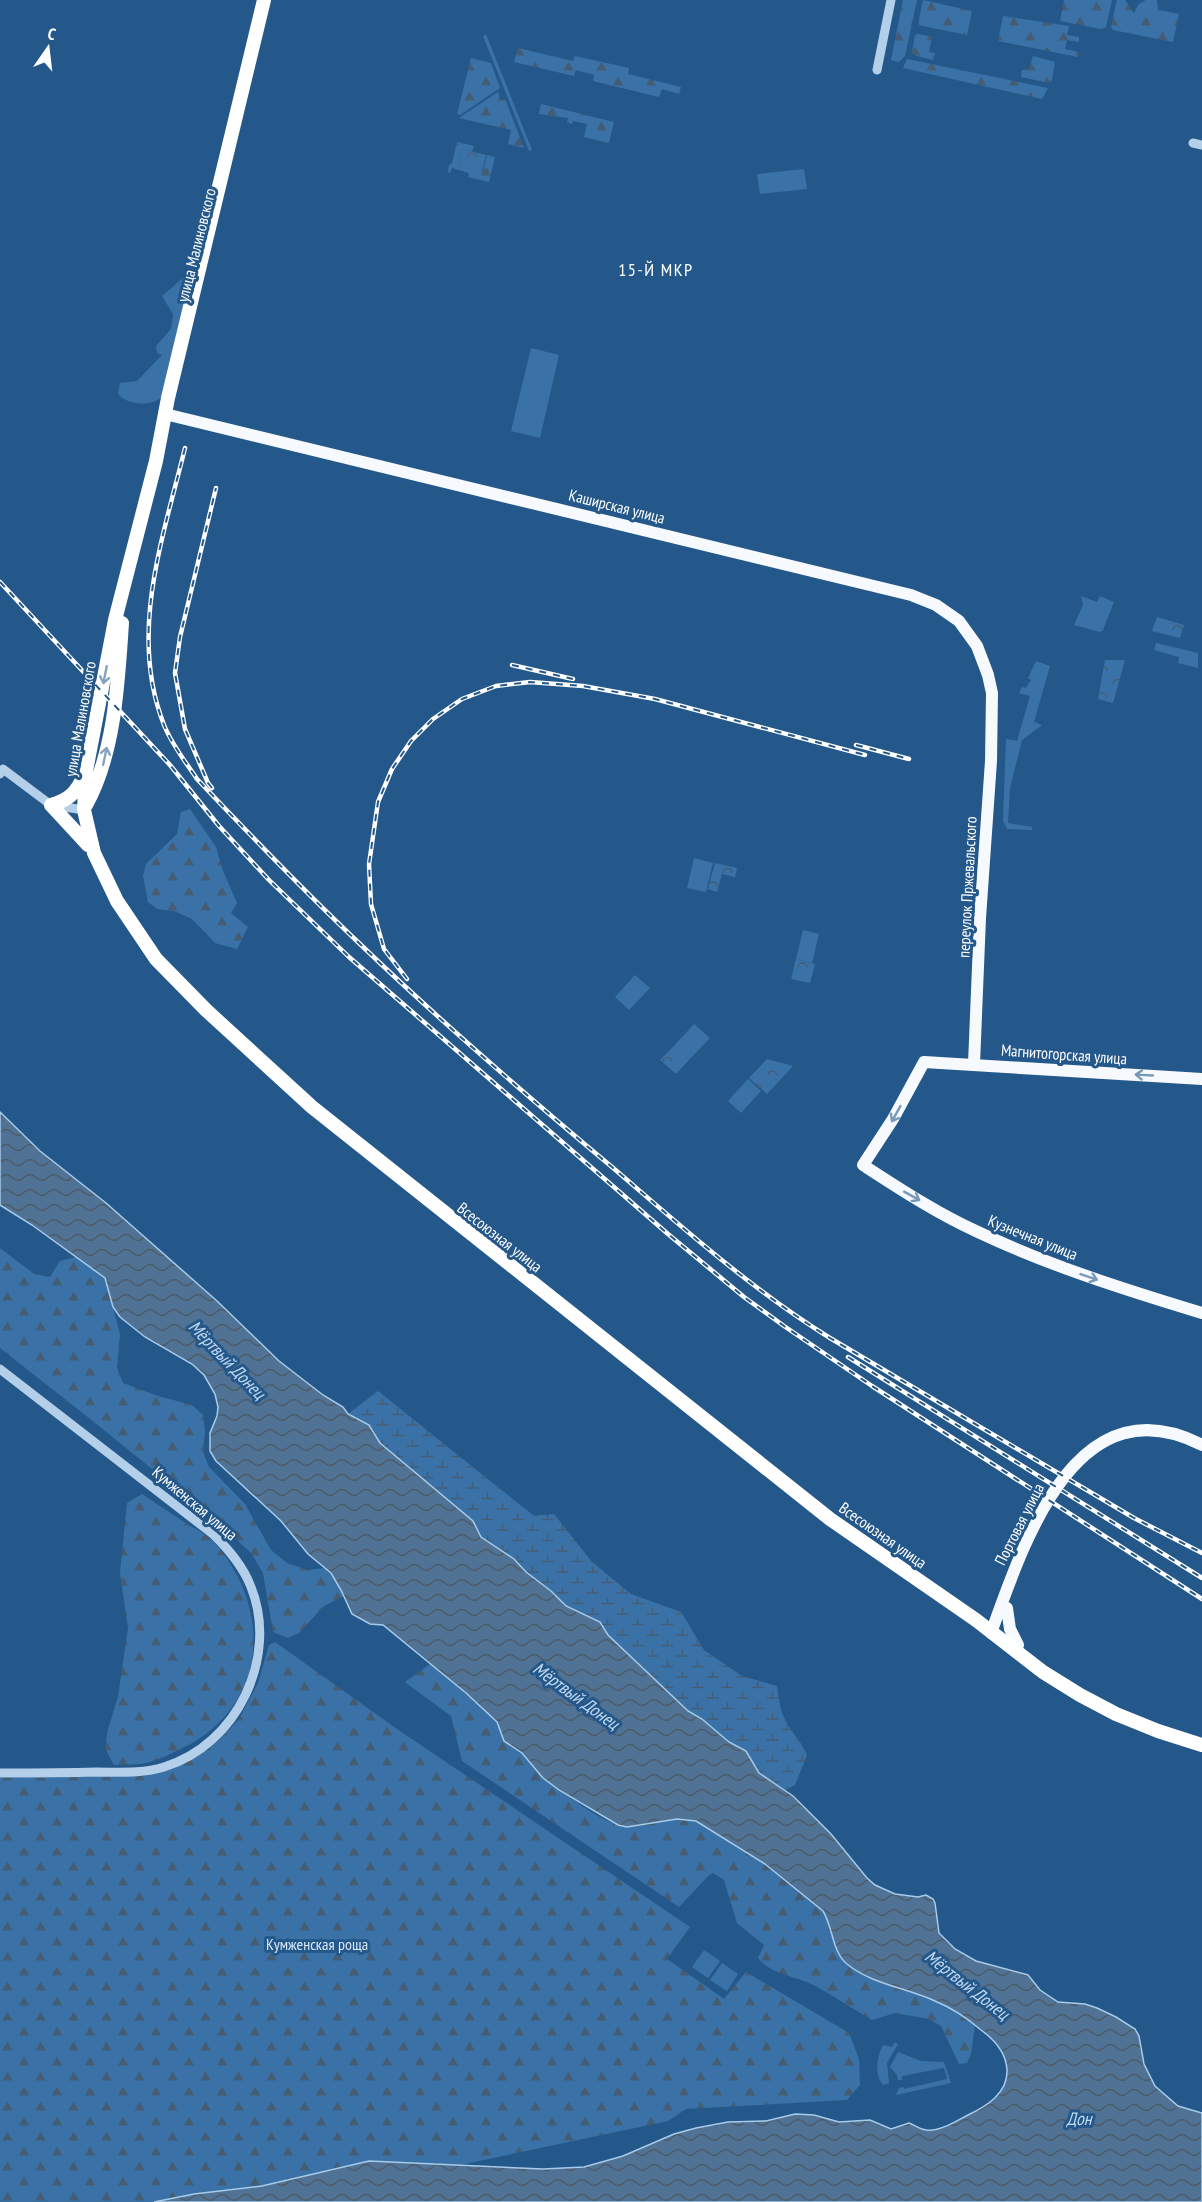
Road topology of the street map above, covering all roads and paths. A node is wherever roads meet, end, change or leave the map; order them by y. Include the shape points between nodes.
1 (264, 0) edge
2 (272, 0) edge
3 (891, 0) edge
4 (877, 70) dead end
5 (169, 415) junction
6 (993, 711) joint
7 (1, 771) edge
8 (86, 771) junction
9 (51, 804) junction
10 (84, 810) junction
11 (94, 853) junction
12 (974, 1064) junction
13 (1202, 1079) edge
14 (863, 1165) joint
15 (1202, 1312) edge
16 (0, 1369) edge
17 (1202, 1445) edge
18 (1202, 1453) edge
19 (1004, 1606) junction
20 (976, 1620) junction
21 (996, 1633) junction
22 (1018, 1645) junction
23 (1202, 1736) edge
24 (1202, 1745) edge
25 (0, 1773) edge

1 - 5 highway, улица Малиновского
2 - 5 highway, улица Малиновского
3 - 4 street
5 - 6 main road, Каширская улица via 911,595 936,605 959,621 977,646 988,675
5 -> 8 highway, улица Малиновского via 115,620
10 -> 5 highway, улица Малиновского via 101,775 107,749 123,620
6 - 12 main road, переулок Пржевальского
7 - 9 street
8 - 9 highway via 75,794
8 - 10 highway, улица Малиновского
9 - 10 street
9 - 11 highway
10 - 11 highway, Всесоюзная улица
11 - 20 highway, Всесоюзная улица via 117,901 156,959 312,1107 830,1519
13 -> 12 main road, Магнитогорская улица
12 -> 14 main road, Магнитогорская улица via 924,1062
14 -> 15 main road, Кузнечная улица via 976,1232 1059,1267
16 - 25 street, Кумженская улица via 231,1552 251,1587 261,1636 251,1684 235,1714 212,1740 182,1760 143,1772
17 - 19 main road, Портовая улица via 1163,1431 1139,1431 1090,1449 1059,1482 1042,1509 1021,1549
18 - 19 main road, Портовая улица via 1162,1438 1140,1438 1095,1455 1046,1511
19 - 20 main road via 991,1616
19 - 21 main road, Портовая улица
19 - 22 main road
20 - 21 highway, Всесоюзная улица
21 - 22 highway, Всесоюзная улица
21 - 24 highway, Всесоюзная улица via 1080,1695 1116,1714
22 - 23 highway, Всесоюзная улица via 1091,1693 1160,1724

